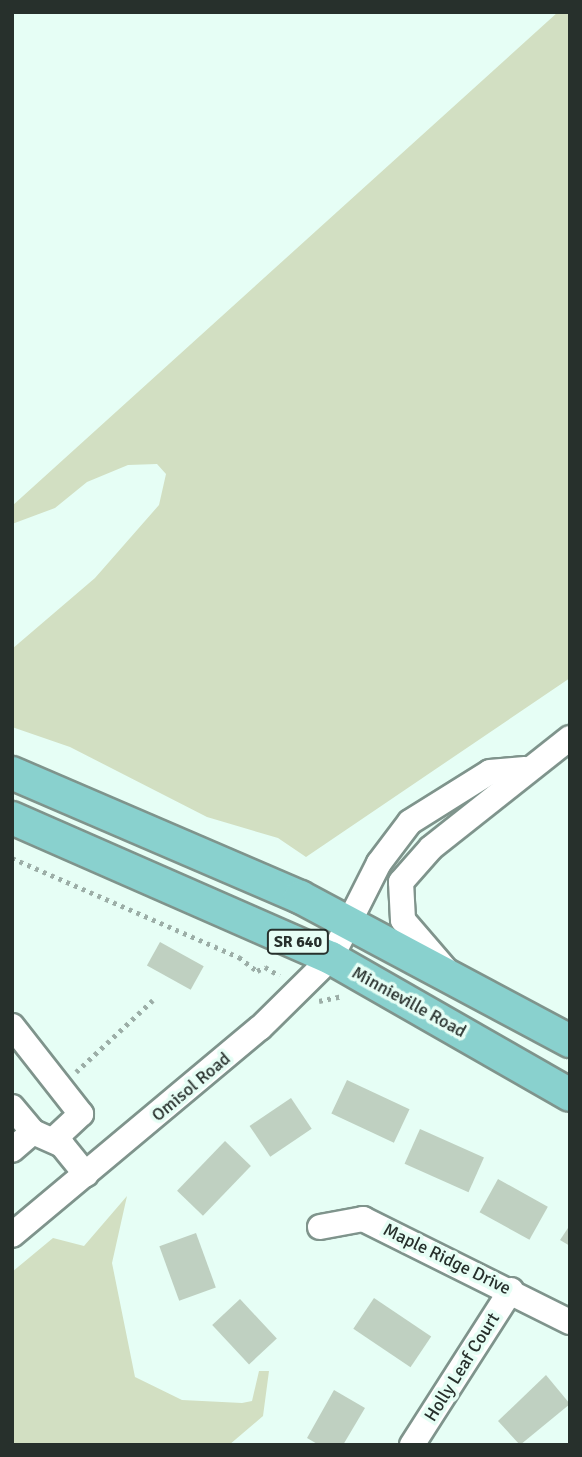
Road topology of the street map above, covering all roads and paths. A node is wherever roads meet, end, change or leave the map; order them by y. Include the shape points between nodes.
1 (569, 739) edge
2 (525, 769) junction
3 (12, 773) edge
4 (12, 818) edge
5 (12, 858) edge
6 (352, 922) junction
7 (331, 958) junction
8 (265, 967) dead end
9 (447, 971) junction
10 (153, 1000) dead end
11 (12, 1026) edge
12 (570, 1041) edge
13 (59, 1086) junction
14 (570, 1095) edge
15 (12, 1107) edge
16 (43, 1136) junction
17 (12, 1150) edge
18 (86, 1175) junction
19 (320, 1227) dead end
20 (12, 1235) edge
21 (511, 1290) junction
22 (570, 1322) edge
23 (412, 1445) edge

1 - 2 street
2 - 6 street, Omisol Road via 490,772 410,822 379,863
2 - 9 street via 502,797 431,848 401,882 403,920
3 - 6 main road, SR 640
4 - 7 main road, Minnieville Road / SR 640
5 - 8 path via 239,957 257,971
6 - 7 street, Omisol Road
6 - 9 main road, SR 640
7 - 14 main road, Minnieville Road / SR 640
7 - 18 street, Omisol Road via 260,1028
9 - 12 main road, SR 640
10 - 13 path
11 - 13 street
13 - 16 street via 81,1114
15 - 16 street
16 - 17 street
16 - 18 street
18 - 20 street, Omisol Road
19 - 21 street, Maple Ridge Drive via 363,1219
21 - 22 street, Maple Ridge Drive
21 - 23 street, Holly Leaf Court

